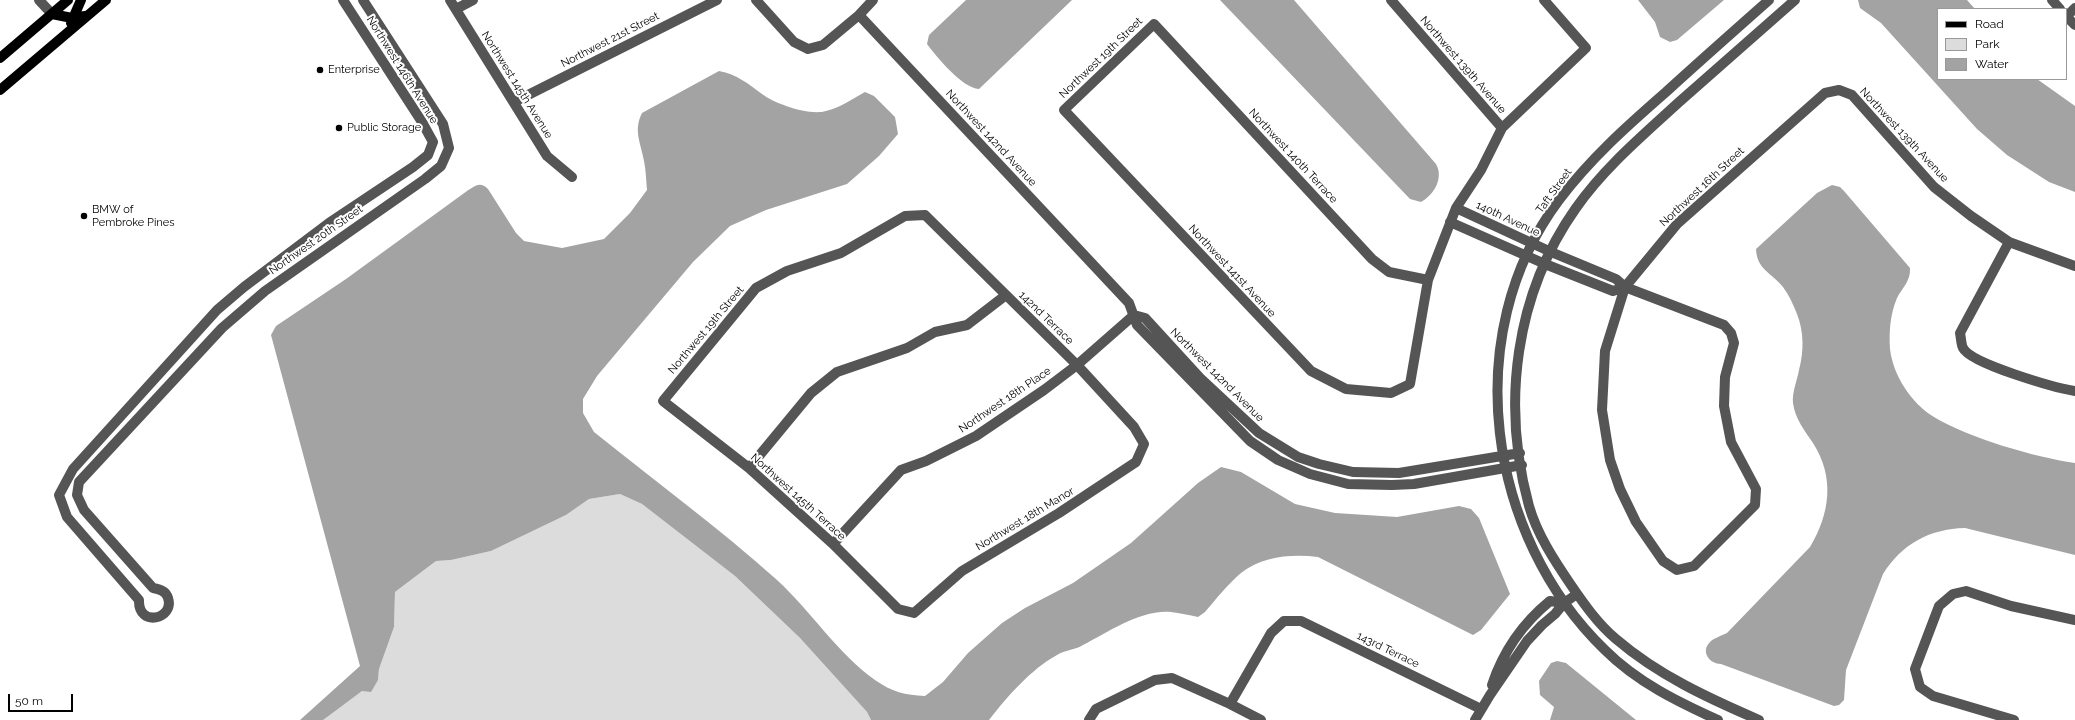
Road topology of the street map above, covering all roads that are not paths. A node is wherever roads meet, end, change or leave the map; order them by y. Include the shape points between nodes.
1 (39, 0) edge
2 (68, 0) edge
3 (81, 0) edge
4 (106, 0) edge
5 (344, 0) edge
6 (363, 0) edge
7 (473, 0) edge
8 (717, 0) edge
9 (756, 0) edge
10 (872, 0) edge
11 (1391, 0) edge
12 (1544, 0) edge
13 (1769, 0) edge
14 (1795, 0) edge
15 (2052, 0) edge
16 (453, 4) edge
17 (2059, 8) edge
18 (2075, 8) edge
19 (52, 14) junction
20 (859, 15) junction
21 (2067, 15) edge
22 (86, 16) junction
23 (2067, 17) edge
24 (72, 18) junction
25 (1154, 24) joint
26 (2075, 25) edge
27 (70, 29) junction
28 (0, 58) edge
29 (0, 90) edge
30 (1839, 90) joint
31 (514, 102) junction
32 (1064, 110) joint
33 (1502, 128) junction
34 (428, 154) joint
35 (572, 177) dead end
36 (1456, 208) junction
37 (925, 214) joint
38 (1450, 222) junction
39 (2009, 242) junction
40 (1533, 244) junction
41 (1551, 252) junction
42 (1527, 256) junction
43 (1545, 264) junction
44 (2075, 266) edge
45 (1428, 280) junction
46 (1625, 287) junction
47 (1006, 295) junction
48 (1134, 315) junction
49 (1077, 365) junction
50 (2075, 391) edge
51 (663, 401) joint
52 (1144, 444) joint
53 (1520, 453) junction
54 (1503, 456) junction
55 (1522, 465) junction
56 (749, 468) junction
57 (1505, 469) junction
58 (833, 544) junction
59 (1577, 594) junction
60 (1564, 603) junction
61 (914, 612) joint
62 (2075, 620) edge
63 (1230, 704) junction
64 (1480, 709) junction
65 (1089, 720) edge
66 (1261, 720) edge
67 (1475, 720) edge
68 (1718, 720) edge
69 (1759, 720) edge
70 (2014, 720) edge

1 - 19 street
2 - 19 main road
3 - 24 main road
4 - 22 main road
5 - 34 street, Northwest 146th Avenue via 422,122 432,142
6 - 34 street, Northwest 20th Street via 444,124 450,148 441,166 425,180 246,306 211,340 80,482 77,495 84,510 153,588 166,594 169,603 162,616 152,618 143,614 139,600 67,517 59,495 73,469 218,310 244,287 329,223 413,167
7 - 16 street
8 - 31 street, Northwest 21st Street
9 - 20 street via 794,42 808,49 823,45
10 - 20 street
11 - 33 street, Northwest 139th Avenue
12 - 33 street via 1586,48
13 - 40 street, Taft Street via 1605,146 1558,201
14 - 41 street via 1621,154 1576,208
15 - 17 street
16 - 31 street, Northwest 145th Avenue
18 - 21 street
19 - 24 main road
19 - 28 main road
20 - 48 street, Northwest 142nd Avenue via 1129,303
22 - 24 main road
22 - 27 main road
23 - 26 street
24 - 27 main road
25 - 32 street, Northwest 19th Street
25 - 45 street, Northwest 140th Terrace via 1372,259 1389,272
27 - 29 main road
30 - 39 street, Northwest 139th Avenue via 1852,95 1934,187
30 - 46 street, Northwest 16th Street via 1825,93 1677,224
31 - 35 street, Northwest 145th Avenue via 547,156
32 - 45 street, Northwest 141st Avenue via 1311,371 1346,389 1391,393 1410,384
33 - 36 street via 1481,170
36 - 38 street
36 - 40 street, 140th Avenue
37 - 47 street, 142nd Terrace
37 - 51 street, Northwest 19th Street via 905,216 841,253 787,271 756,288
38 - 42 street
38 - 45 street
39 - 44 street, Northwest 139th Avenue
39 - 50 street via 1960,333 1963,349 1974,358 2021,376
40 - 41 street, 140th Avenue
40 - 42 street, Taft Street
41 - 43 street
41 - 46 street, 140th Avenue via 1616,279
42 - 43 street
42 - 54 street, Taft Street via 1514,286 1500,344 1497,379 1498,425
43 - 46 street via 1613,291
43 - 53 street via 1532,292 1518,349 1516,384
46 - 46 street, Northwest 16th Street via 1724,325 1731,333 1734,343 1725,378 1724,406 1731,442 1756,490 1755,505 1694,566 1677,570 1663,561 1636,522 1610,460 1602,410 1605,351
47 - 49 street, 142nd Terrace
47 - 56 street via 967,325 935,332 907,348 837,372 811,393
48 - 49 street, Northwest 18th Place
48 - 54 street, Northwest 142nd Avenue via 1145,318 1245,422 1298,457 1337,469 1384,474
48 - 57 street, Northwest 142nd Avenue via 1137,325 1238,430 1268,454 1292,467 1328,480 1369,486 1414,484
49 - 52 street, 142nd Terrace via 1134,427
49 - 58 street, Northwest 18th Place via 976,436 926,461 901,470
51 - 56 street, Northwest 145th Terrace
52 - 61 street, Northwest 18th Manor via 1136,462 1059,514 962,571
53 - 54 street, Northwest 142nd Avenue
53 - 55 street
54 - 57 street, Taft Street
55 - 57 street, Northwest 142nd Avenue
55 - 59 street via 1529,506 1543,541
56 - 58 street, Northwest 145th Terrace
57 - 60 street via 1519,516 1534,553
58 - 61 street, Northwest 145th Terrace via 898,610
59 - 60 street
59 - 69 street via 1614,638 1648,664 1684,686
60 - 64 street via 1550,601 1526,624 1504,658 1490,695
60 - 68 street via 1606,652 1634,674 1676,701
62 - 70 street via 2011,606 1966,591 1953,594 1939,606 1915,669 1920,687 1932,696
63 - 64 street, 143rd Terrace via 1272,633 1284,621 1301,621
63 - 65 street via 1172,678 1155,680 1096,709
63 - 66 street
64 - 67 street

